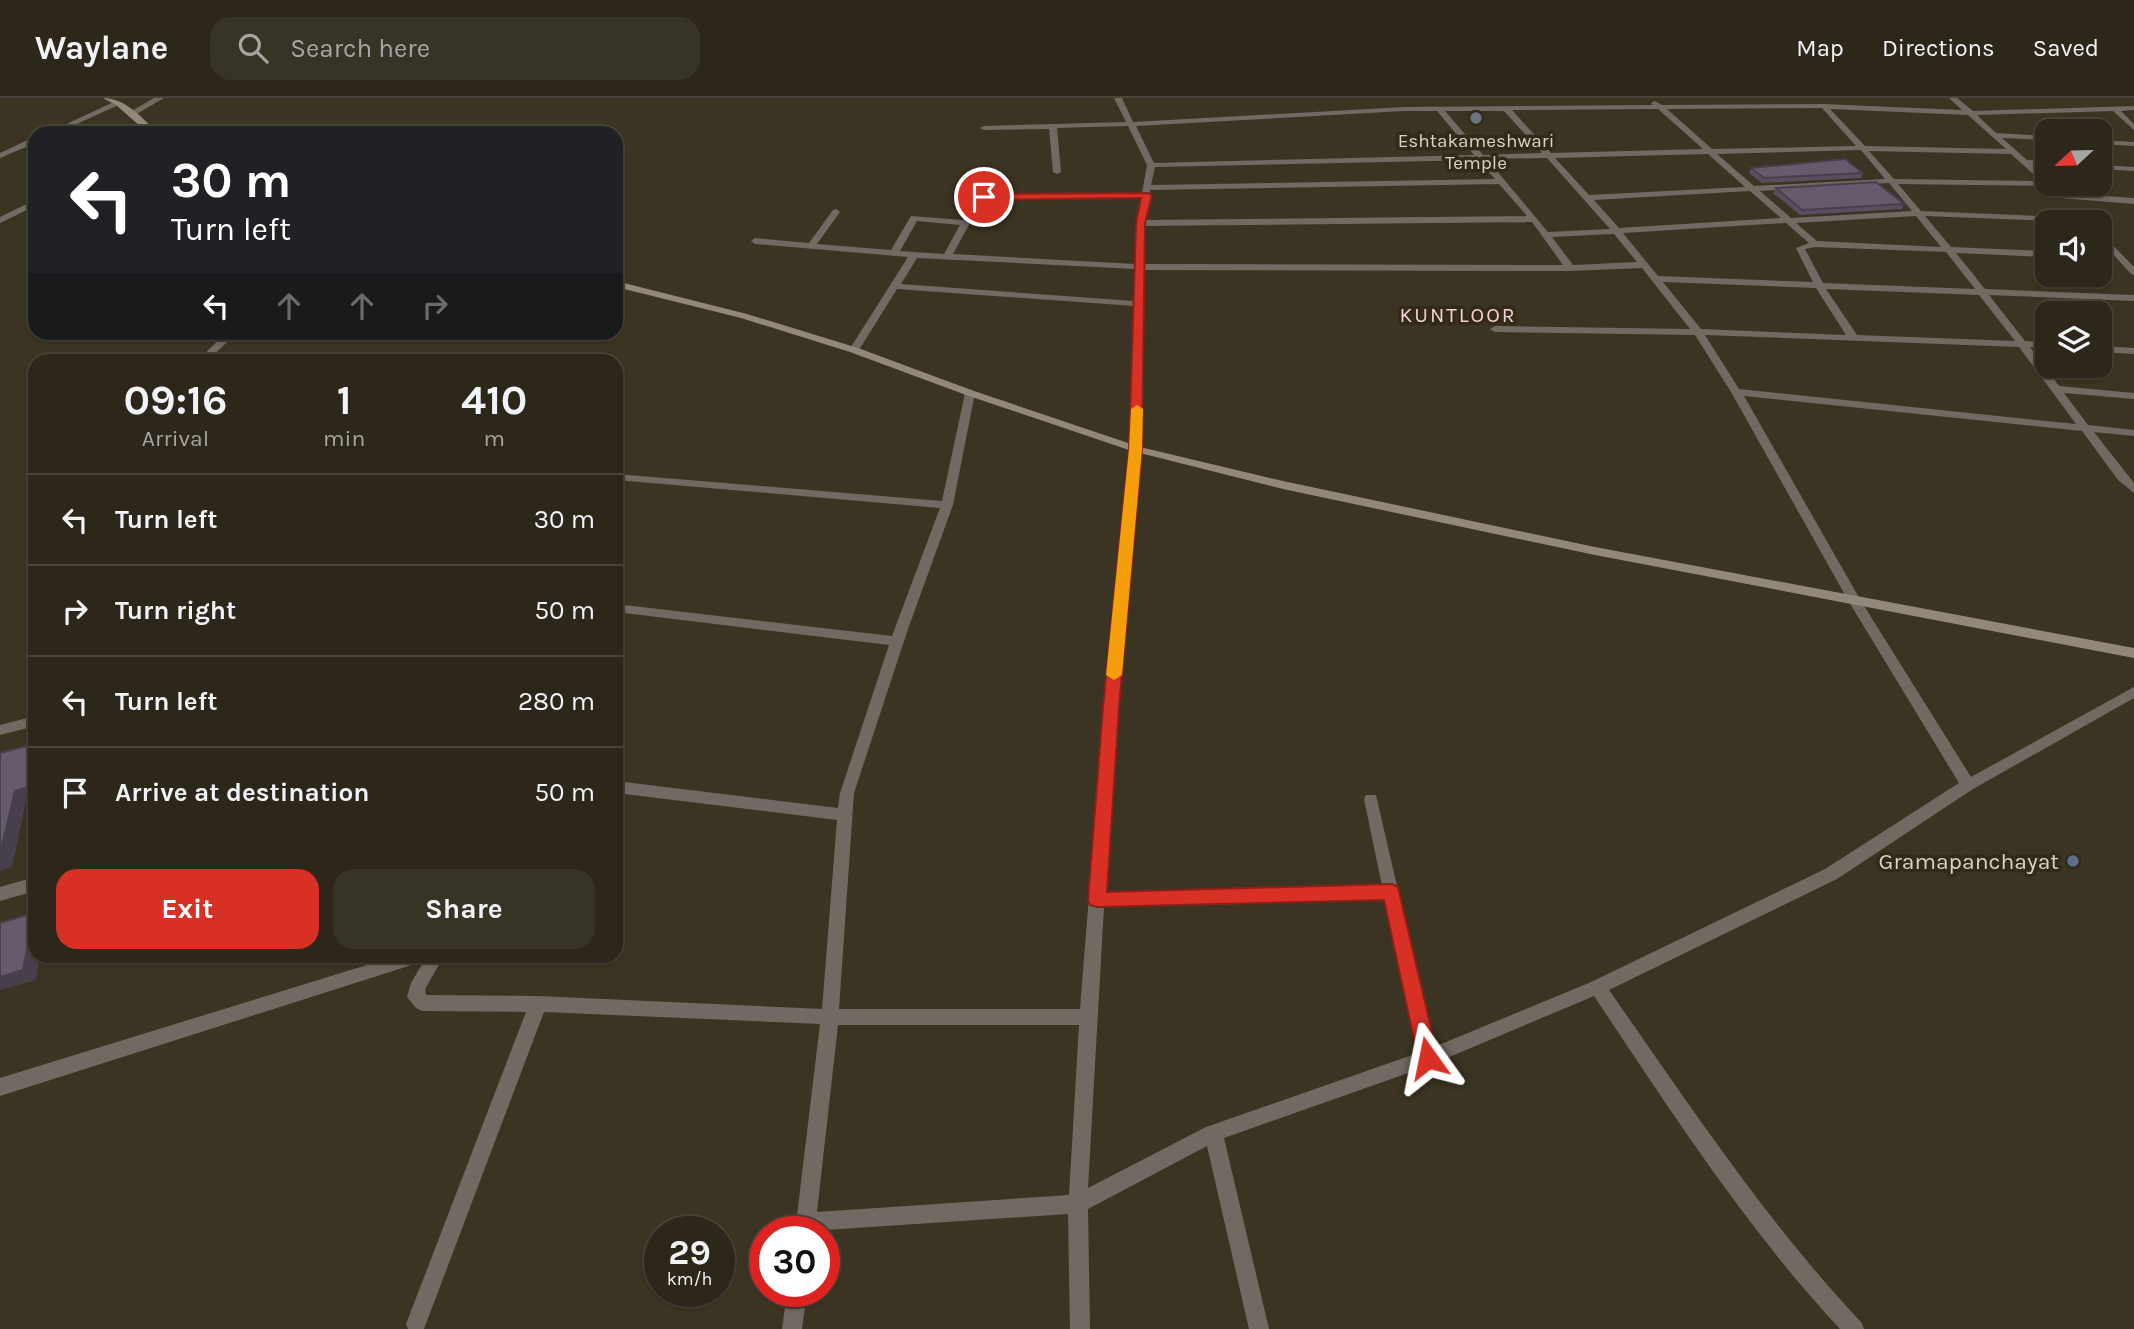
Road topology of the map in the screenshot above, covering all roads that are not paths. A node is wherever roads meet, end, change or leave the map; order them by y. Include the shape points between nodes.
1 (107, 98) edge
2 (160, 98) edge
3 (1118, 98) edge
4 (1395, 98) edge
5 (1526, 98) edge
6 (1649, 98) edge
7 (1713, 98) edge
8 (1953, 98) edge
9 (118, 103) junction
10 (1659, 106) junction
11 (1724, 106) junction
12 (1824, 106) junction
13 (1505, 107) junction
14 (1536, 107) junction
15 (2113, 107) junction
16 (1439, 108) junction
17 (2134, 108) edge
18 (1404, 109) junction
19 (132, 113) junction
20 (1973, 113) junction
21 (1133, 124) junction
22 (67, 126) edge
23 (146, 126) edge
24 (1053, 126) junction
25 (984, 128) dead end
26 (2134, 128) edge
27 (1996, 135) junction
28 (2035, 137) edge
29 (28, 143) edge
30 (2112, 143) edge
31 (2134, 144) edge
32 (1864, 148) junction
33 (2015, 152) junction
34 (1710, 153) junction
35 (1546, 155) junction
36 (0, 156) edge
37 (1481, 158) junction
38 (2025, 162) junction
39 (2035, 162) edge
40 (1151, 165) junction
41 (2112, 168) edge
42 (2134, 169) edge
43 (1057, 172) dead end
44 (2035, 172) edge
45 (1502, 181) junction
46 (1889, 181) junction
47 (2035, 184) edge
48 (1752, 188) junction
49 (1147, 192) junction
50 (2063, 196) joint
51 (1587, 198) junction
52 (2134, 201) edge
53 (2070, 204) dead end
54 (28, 206) edge
55 (836, 212) dead end
56 (1917, 213) junction
57 (1534, 219) junction
58 (2035, 219) edge
59 (0, 220) edge
60 (1788, 220) junction
61 (966, 223) junction
62 (1140, 223) junction
63 (1616, 230) junction
64 (1545, 235) junction
65 (755, 241) dead end
66 (1815, 244) junction
67 (811, 246) junction
68 (2112, 248) edge
69 (1946, 249) junction
70 (894, 253) junction
71 (2035, 253) edge
72 (914, 255) junction
73 (947, 257) junction
74 (2112, 258) edge
75 (2121, 258) junction
76 (1642, 265) junction
77 (1141, 267) junction
78 (1570, 268) junction
79 (2134, 272) edge
80 (1655, 279) junction
81 (1819, 285) junction
82 (623, 286) edge
83 (894, 286) junction
84 (1982, 293) junction
85 (2134, 298) edge
86 (1140, 304) junction
87 (1495, 329) dead end
88 (1698, 332) junction
89 (1853, 337) junction
90 (224, 340) edge
91 (2022, 344) junction
92 (2035, 344) edge
93 (854, 350) junction
94 (2112, 350) edge
95 (2134, 351) edge
96 (209, 354) edge
97 (2055, 389) junction
98 (1736, 392) junction
99 (970, 393) junction
100 (2134, 396) edge
101 (2085, 428) junction
102 (2134, 433) edge
103 (1136, 449) junction
104 (623, 478) edge
105 (2134, 489) edge
106 (947, 505) junction
107 (1854, 602) junction
108 (623, 608) edge
109 (897, 641) junction
110 (2134, 653) edge
111 (2134, 692) edge
112 (28, 723) edge
113 (0, 730) edge
114 (1968, 785) junction
115 (623, 788) edge
116 (1371, 799) dead end
117 (846, 815) junction
118 (28, 886) edge
119 (1392, 892) junction
120 (0, 894) edge
121 (1097, 900) junction
122 (396, 963) edge
123 (432, 963) edge
124 (1597, 987) junction
125 (538, 1004) junction
126 (831, 1017) junction
127 (1088, 1017) junction
128 (1428, 1058) junction
129 (0, 1087) edge
130 (1213, 1133) junction
131 (1078, 1204) junction
132 (807, 1216) edge
133 (840, 1224) edge
134 (795, 1307) edge
135 (416, 1324) dead end
136 (792, 1329) edge
137 (1080, 1329) edge
138 (1259, 1329) edge
139 (1854, 1329) edge

1 - 9 street
2 - 19 street
3 - 21 street
4 - 18 street
5 - 14 street
6 - 10 street
7 - 11 street
8 - 20 street
9 - 19 street
9 - 22 street
10 - 11 street
10 - 14 street
10 - 34 street
11 - 12 street
12 - 20 street
12 - 32 street
13 - 14 street
13 - 16 street
13 - 35 street
15 - 17 street
15 - 20 street
15 - 26 street
16 - 18 street
16 - 37 street
18 - 21 street
19 - 23 street
20 - 27 street
21 - 24 street
21 - 40 street
24 - 25 street
24 - 43 street
27 - 28 street
27 - 33 street
29 - 36 street
30 - 31 street
32 - 33 street
32 - 34 street
32 - 46 street
33 - 38 street
34 - 35 street
34 - 48 street
35 - 37 street
35 - 51 street
37 - 40 street
37 - 45 street
38 - 39 street
38 - 44 street
40 - 49 street
41 - 42 street
45 - 49 street
45 - 57 street
46 - 47 street
46 - 48 street
46 - 56 street
48 - 51 street
48 - 60 street
49 - 61 street via 984,197 973,202
49 - 62 street
50 - 52 street
50 - 53 street
51 - 63 street
54 - 59 street
55 - 67 street
56 - 58 street
56 - 60 street
56 - 69 street
57 - 62 street
57 - 64 street
60 - 63 street
60 - 66 street
61 - 70 street via 915,218
61 - 73 street
62 - 77 street
63 - 64 street
63 - 76 street
64 - 78 street
65 - 67 street
66 - 69 street
66 - 81 street via 1800,248
67 - 70 street
68 - 75 street
69 - 71 street
69 - 84 street
70 - 72 street
72 - 73 street
72 - 83 street
73 - 77 street
74 - 75 street
75 - 79 street
76 - 78 street
76 - 80 street
77 - 78 street
77 - 86 street
80 - 81 street
80 - 88 street
81 - 84 street
81 - 89 street
82 - 93 street
83 - 86 street
83 - 93 street
84 - 85 street
84 - 91 street
86 - 103 street
87 - 88 street
88 - 89 street
88 - 98 street
89 - 91 street
90 - 96 street
91 - 92 street
91 - 97 street
93 - 99 street
94 - 95 street
97 - 100 street
97 - 101 street
98 - 101 street
98 - 107 street
99 - 103 street
99 - 106 street
101 - 102 street
101 - 105 street
103 - 107 street via 1297,488
103 - 121 street
104 - 106 street
106 - 109 street
107 - 110 street
107 - 114 street
108 - 109 street
109 - 117 street via 847,793
111 - 114 street
112 - 113 street
114 - 124 street via 1831,874
115 - 117 street
116 - 119 street
117 - 126 street
118 - 120 street
119 - 121 street
119 - 128 street
121 - 127 street
122 - 129 street
123 - 125 street via 417,988 416,997 422,1003
124 - 128 street
124 - 139 street via 1750,1205 1813,1288
125 - 126 street
125 - 135 street
126 - 127 street
126 - 132 street
127 - 131 street
128 - 130 street
130 - 131 street
130 - 138 street
131 - 133 street
131 - 137 street
134 - 136 street

